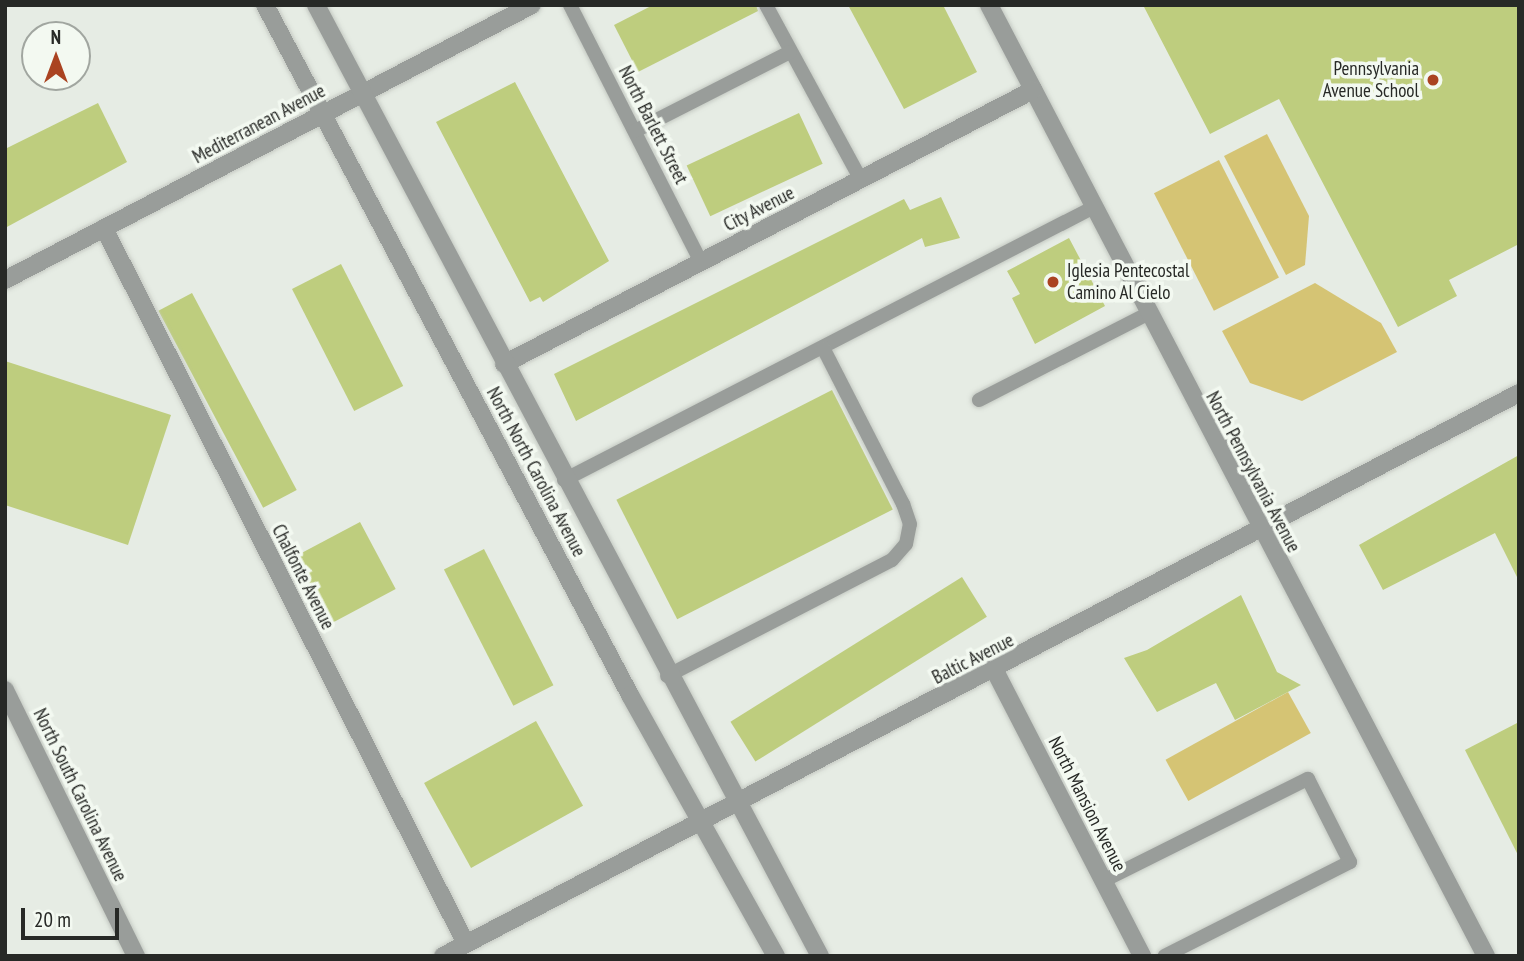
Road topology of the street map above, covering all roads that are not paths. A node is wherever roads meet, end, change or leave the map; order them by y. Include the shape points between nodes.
1 (264, 5) edge
2 (316, 5) edge
3 (532, 5) edge
4 (570, 5) edge
5 (766, 5) edge
6 (989, 5) edge
7 (790, 51) junction
8 (1033, 90) junction
9 (361, 94) junction
10 (320, 115) junction
11 (635, 131) junction
12 (861, 180) junction
13 (1094, 206) junction
14 (104, 228) junction
15 (701, 262) junction
16 (5, 280) edge
17 (1147, 314) junction
18 (823, 348) junction
19 (504, 364) junction
20 (1519, 393) edge
21 (979, 400) dead end
22 (564, 480) junction
23 (1261, 531) junction
24 (995, 671) junction
25 (667, 676) junction
26 (5, 690) edge
27 (736, 803) junction
28 (701, 822) junction
29 (1103, 881) junction
30 (466, 944) junction
31 (136, 956) edge
32 (443, 956) edge
33 (776, 956) edge
34 (820, 956) edge
35 (1142, 956) edge
36 (1165, 956) edge
37 (1486, 956) edge

1 - 10 street, North North Carolina Avenue
2 - 9 street, North North Carolina Avenue
3 - 9 street, Mediterranean Avenue
4 - 11 lane, North Barlett Street
5 - 7 lane
6 - 8 street, North Pennsylvania Avenue
7 - 11 lane
7 - 12 lane
8 - 12 street, City Avenue
8 - 13 street, North Pennsylvania Avenue
9 - 10 street, Mediterranean Avenue
9 - 19 street, North North Carolina Avenue
10 - 14 street, Mediterranean Avenue
10 - 28 street, North North Carolina Avenue
11 - 15 lane, North Barlett Street
12 - 15 street, City Avenue
13 - 17 street, North Pennsylvania Avenue
13 - 18 lane
14 - 16 street, Mediterranean Avenue
14 - 30 street, Chalfonte Avenue
15 - 19 street, City Avenue
17 - 21 lane
17 - 23 street, North Pennsylvania Avenue
18 - 22 lane
18 - 25 lane via 903,504 910,524 906,544 892,560
19 - 22 street, North North Carolina Avenue
20 - 23 street, Baltic Avenue
22 - 25 street, North North Carolina Avenue
23 - 24 street, Baltic Avenue
23 - 37 street, North Pennsylvania Avenue
24 - 27 street, Baltic Avenue
24 - 29 street, North Mansion Avenue
25 - 27 street, North North Carolina Avenue
26 - 31 street, North South Carolina Avenue
27 - 28 street, Baltic Avenue
27 - 34 street, North North Carolina Avenue
28 - 30 street, Baltic Avenue
28 - 33 street, North North Carolina Avenue
29 - 35 street, North Mansion Avenue
29 - 36 lane via 1308,779 1350,862
30 - 32 street, Baltic Avenue

